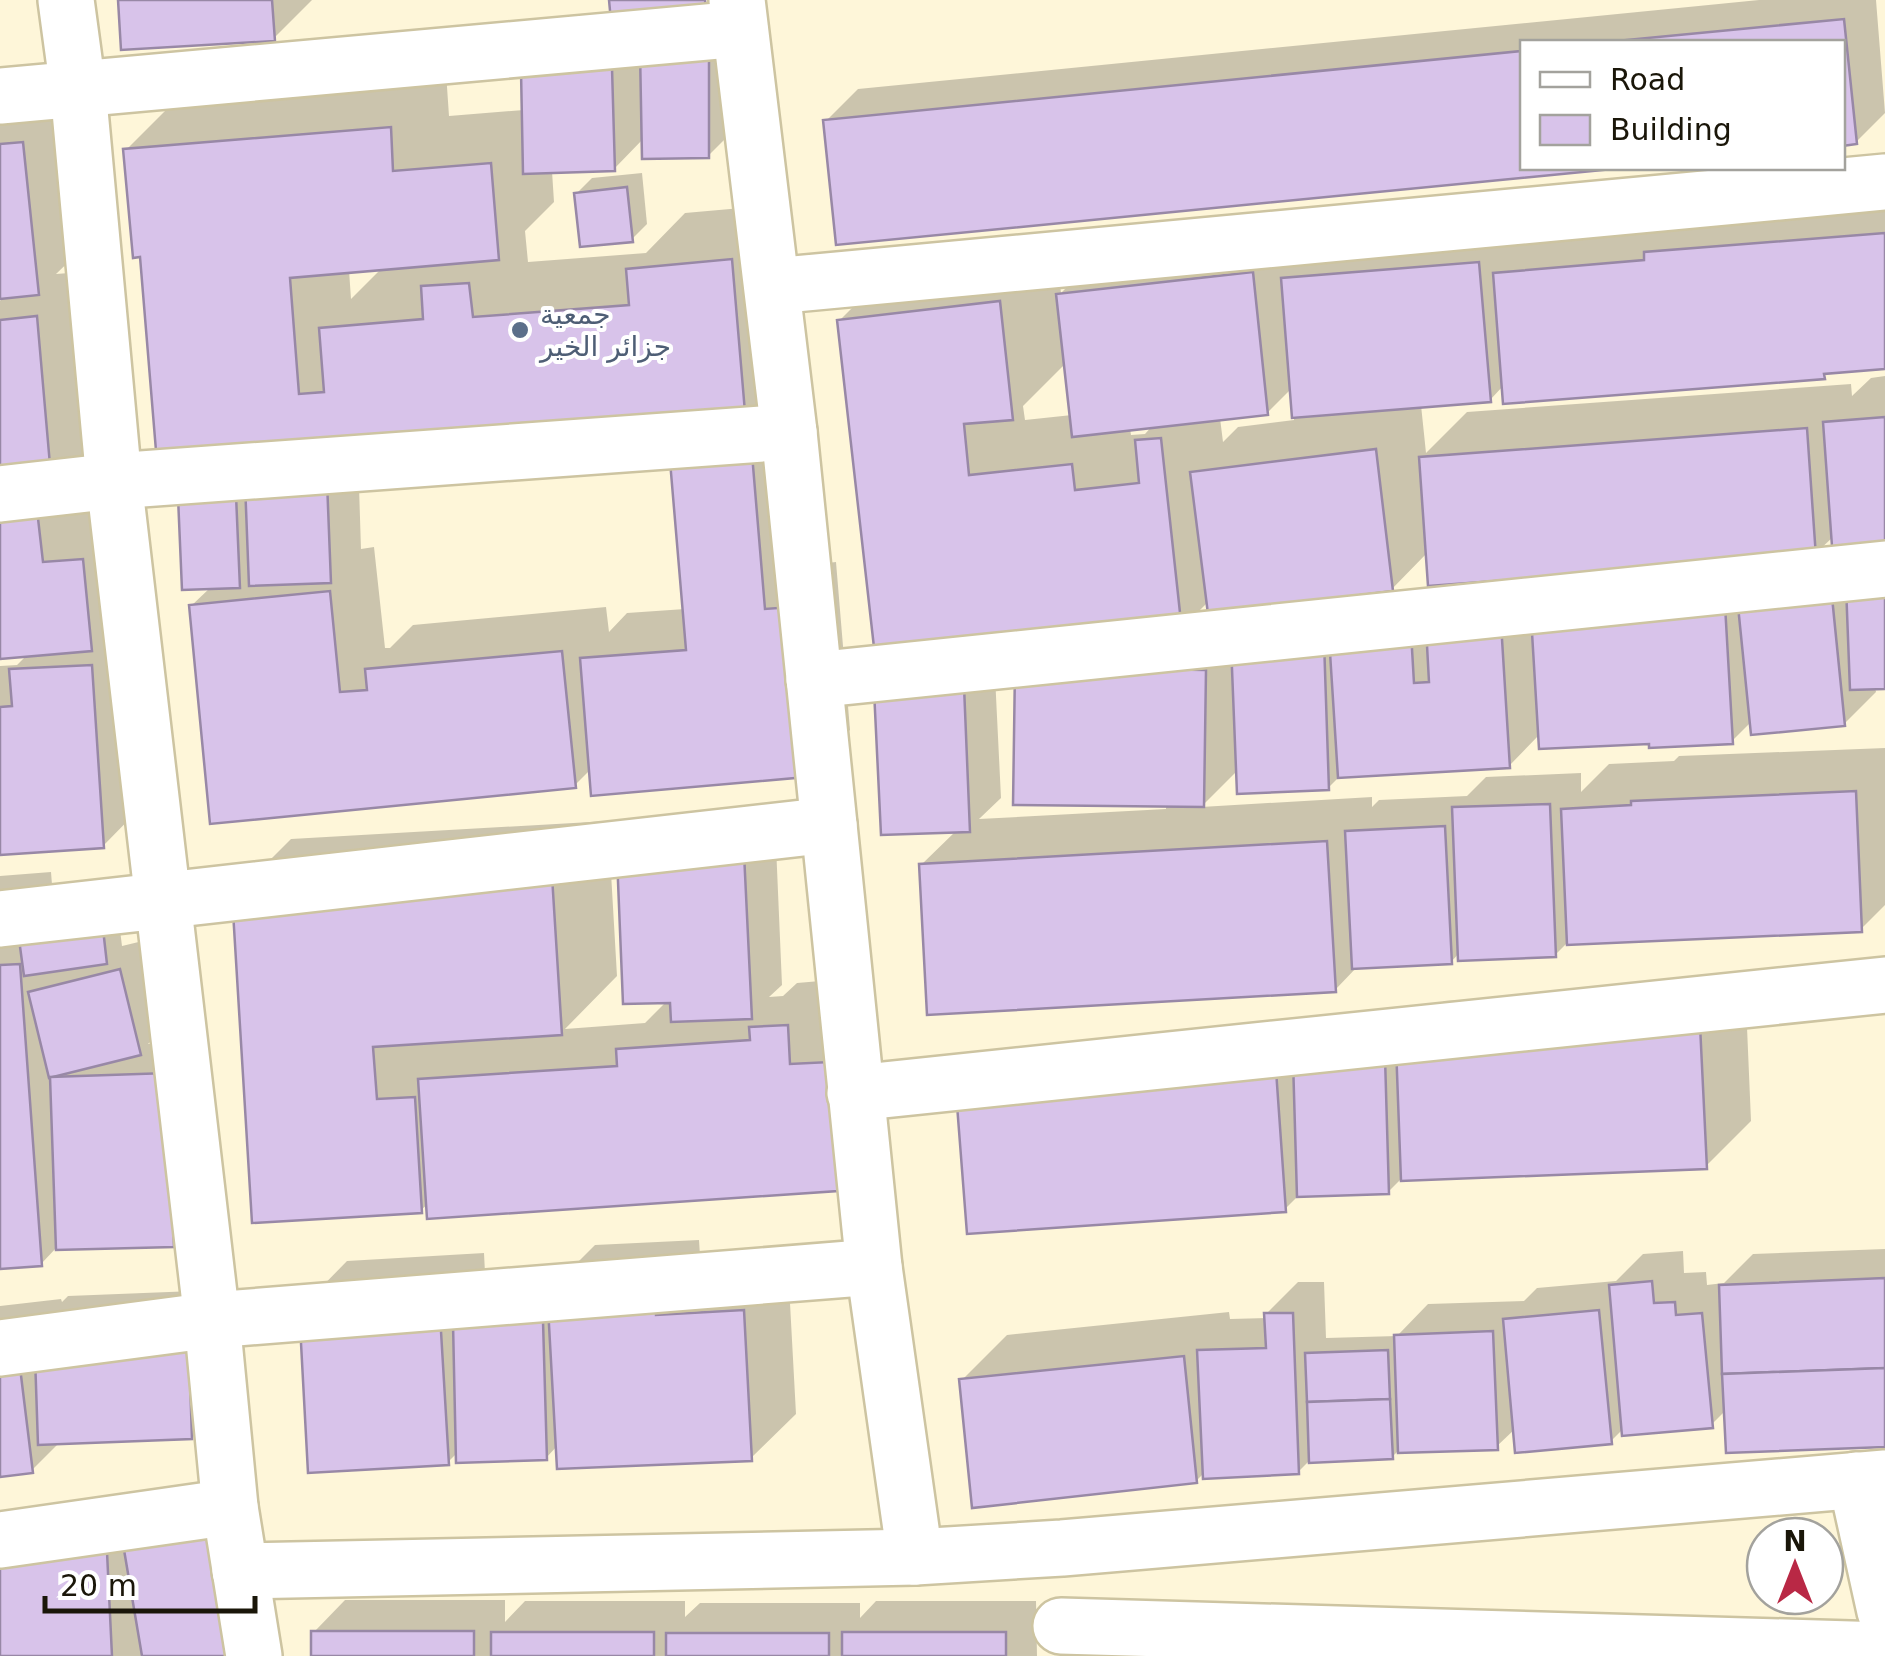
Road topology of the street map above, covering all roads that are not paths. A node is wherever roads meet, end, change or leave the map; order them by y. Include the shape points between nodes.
1 (66, 0) edge
2 (739, 15) edge
3 (78, 88) junction
4 (0, 96) edge
5 (1885, 182) edge
6 (773, 286) junction
7 (789, 432) junction
8 (114, 481) junction
9 (0, 494) edge
10 (1885, 570) edge
11 (814, 680) junction
12 (829, 825) junction
13 (162, 900) junction
14 (0, 919) edge
15 (1885, 986) edge
16 (855, 1093) junction
17 (874, 1268) junction
18 (212, 1320) junction
19 (0, 1348) edge
20 (1870, 1479) edge
21 (230, 1507) junction
22 (0, 1540) edge
23 (1062, 1548) junction
24 (915, 1556) junction
25 (240, 1570) junction
26 (1885, 1611) edge
27 (1061, 1641) edge
28 (1885, 1650) edge
29 (254, 1656) edge

1 - 3 street
2 - 3 street
2 - 6 street
3 - 4 street
3 - 8 street
5 - 6 street
6 - 7 street
7 - 8 street
7 - 11 street
8 - 9 street
8 - 13 street
10 - 11 street
11 - 12 street
12 - 13 street
12 - 16 street
13 - 14 street
13 - 18 street
15 - 16 street
16 - 17 street
17 - 18 street
17 - 24 street
18 - 19 street
18 - 21 street
20 - 23 street
20 - 26 street
21 - 22 street
21 - 25 street
23 - 24 street
23 - 27 street
24 - 25 street
25 - 29 street
27 - 28 street

